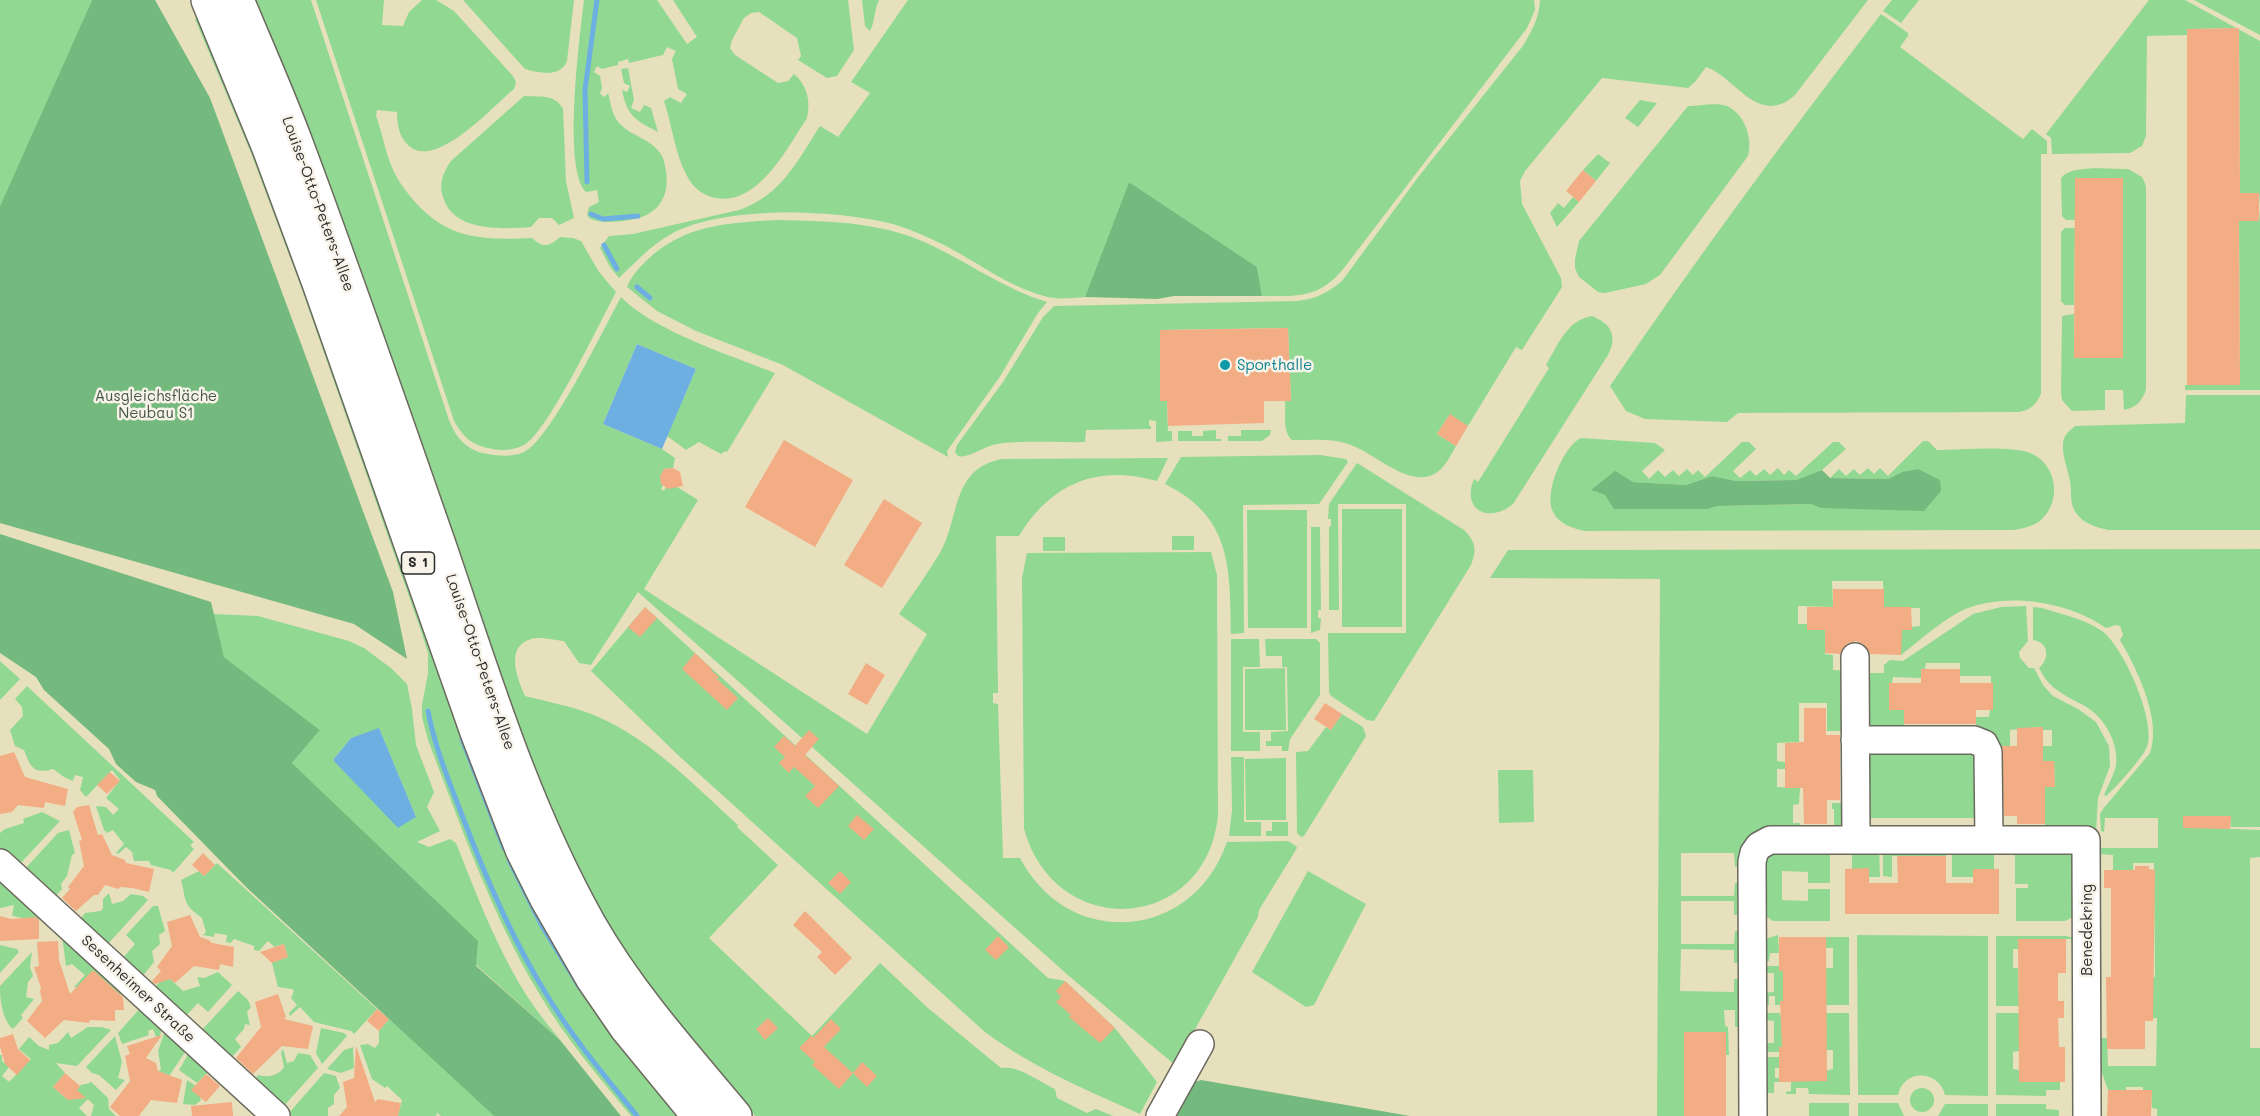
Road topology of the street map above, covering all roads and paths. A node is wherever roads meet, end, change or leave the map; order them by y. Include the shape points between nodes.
1 (208, 0) edge
2 (237, 0) edge
3 (1856, 657) dead end
4 (1855, 740) junction
5 (1856, 840) junction
6 (1989, 840) junction
7 (0, 863) edge
8 (1200, 1044) dead end
9 (276, 1116) edge
10 (699, 1116) edge
11 (735, 1116) edge
12 (1160, 1116) edge
13 (1753, 1116) edge
14 (2087, 1116) edge

1 - 10 main road, Louise-Otto-Peters-Allee / S 1 via 319,283 522,849 593,979 626,1027
2 - 11 main road, Louise-Otto-Peters-Allee / S 1 via 295,140 501,726 546,840 612,962 646,1010
3 - 4 street
4 - 5 street
4 - 6 street via 1974,740 1984,744 1988,752
5 - 6 street, Benedekring
5 - 13 street, Benedekring via 1770,840 1754,853
6 - 14 street, Benedekring via 2086,840
7 - 9 street, Sesenheimer Straße
8 - 12 street

